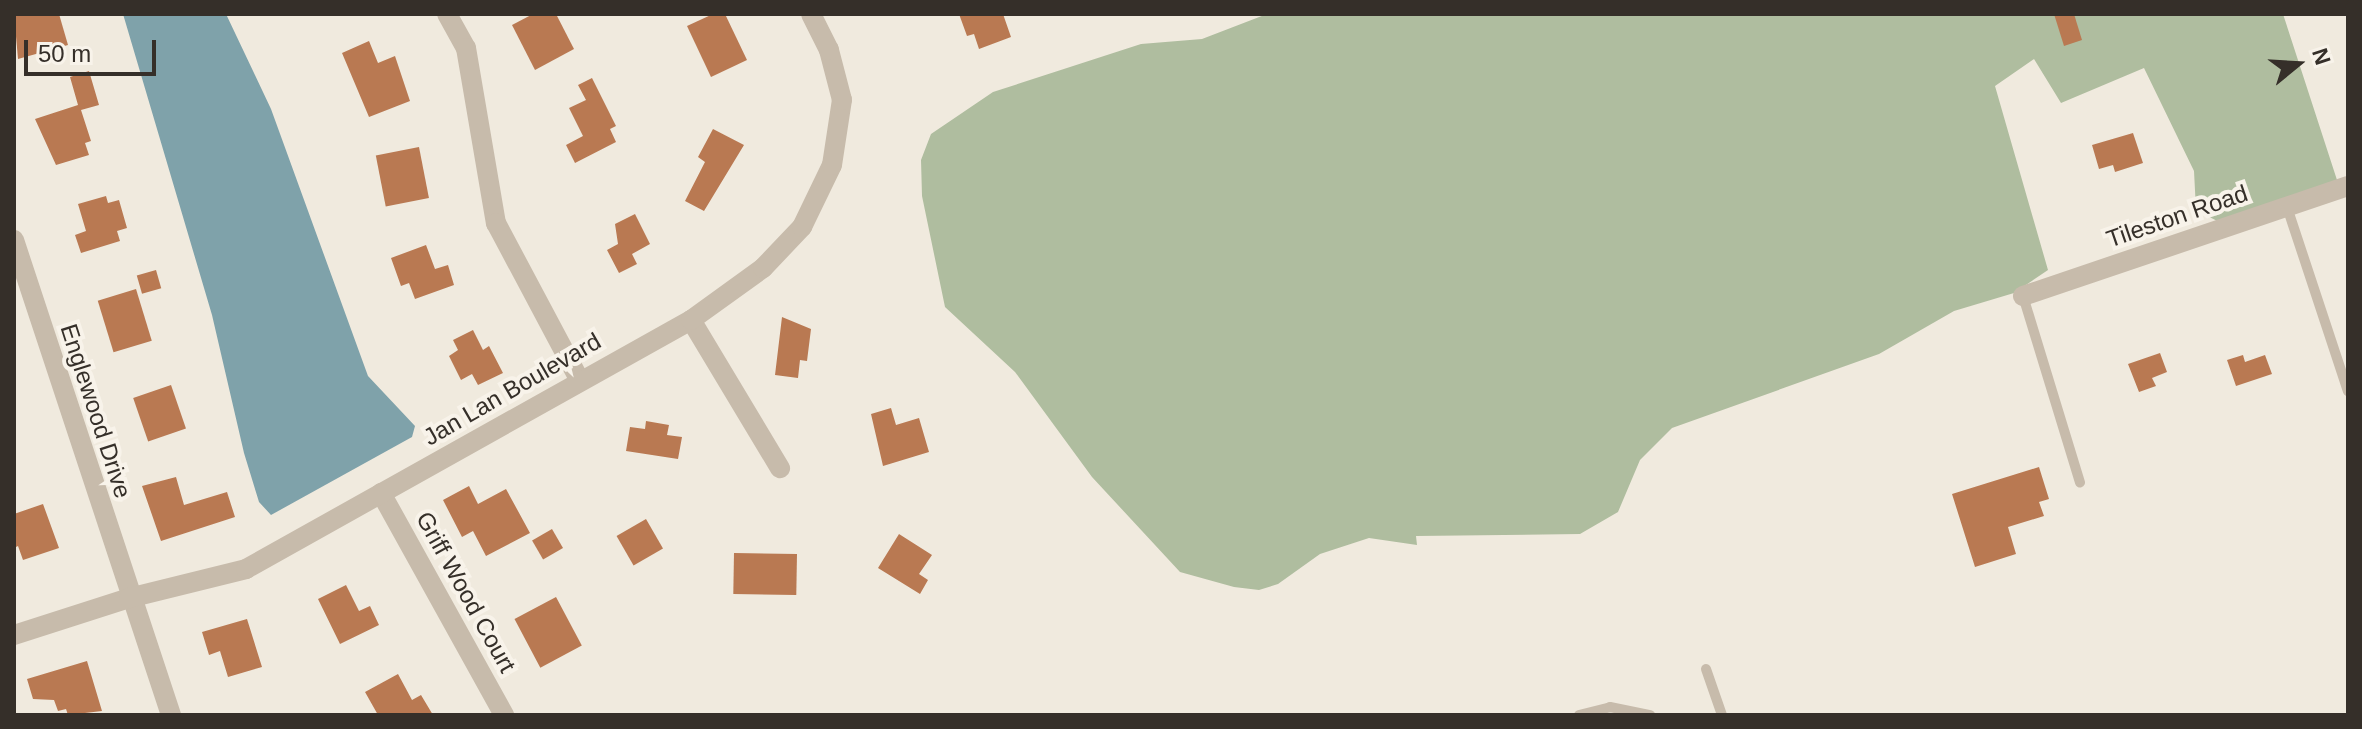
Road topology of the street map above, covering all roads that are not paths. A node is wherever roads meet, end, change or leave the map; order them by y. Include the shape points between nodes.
1 (447, 14) edge
2 (811, 14) edge
3 (2348, 186) edge
4 (2287, 207) junction
5 (14, 240) edge
6 (2023, 296) joint
7 (691, 320) junction
8 (579, 379) junction
9 (2348, 391) edge
10 (780, 468) dead end
11 (2080, 482) dead end
12 (381, 493) junction
13 (129, 598) junction
14 (14, 635) edge
15 (1706, 669) dead end
16 (171, 715) edge
17 (504, 715) edge
18 (1579, 715) edge
19 (1650, 715) edge
20 (1722, 715) edge

1 - 8 street via 466,48 496,223
2 - 7 street, Jan Lan Boulevard via 829,50 842,100 832,165 802,227 763,268
3 - 4 street, Tileston Road
4 - 6 street, Tileston Road
4 - 9 lane
5 - 13 street, Englewood Drive
6 - 11 lane
7 - 8 street, Jan Lan Boulevard
7 - 10 street
8 - 12 street, Jan Lan Boulevard
12 - 13 street, Jan Lan Boulevard via 246,569
12 - 17 street, Griff Wood Court
13 - 14 street, Jan Lan Boulevard
13 - 16 street, Englewood Drive
15 - 20 lane
18 - 19 lane via 1610,707

